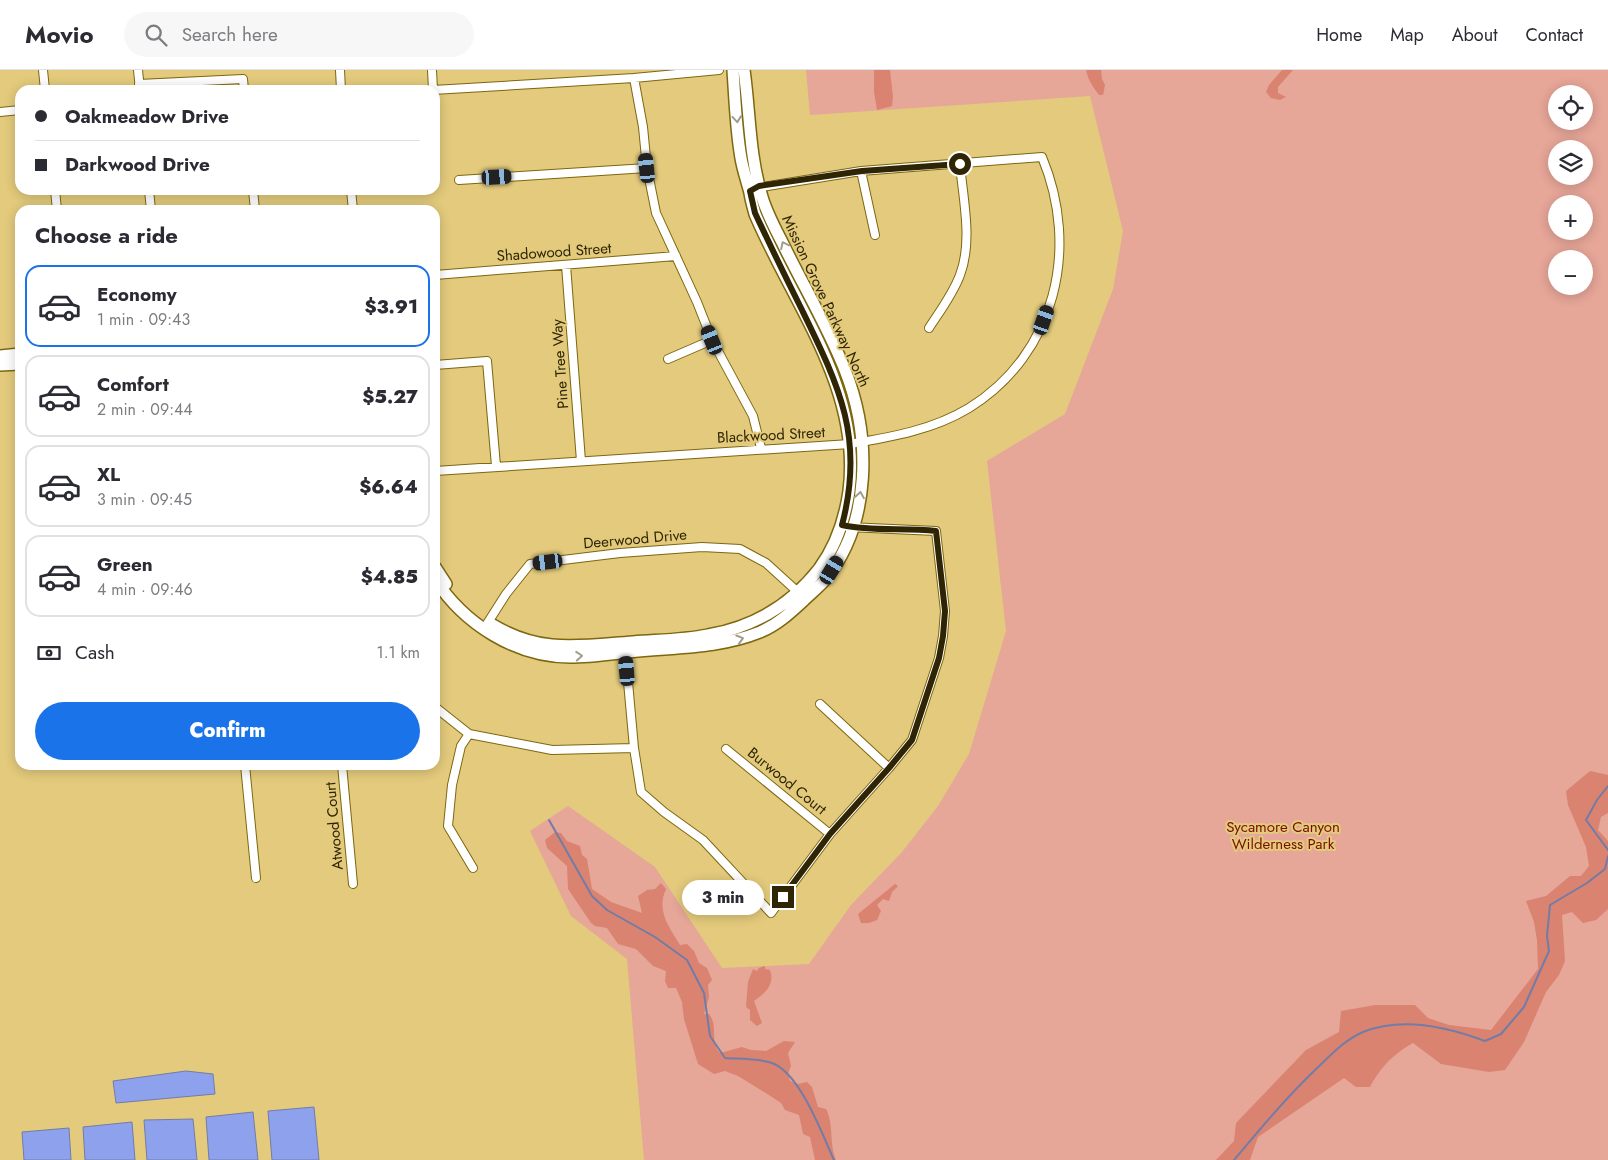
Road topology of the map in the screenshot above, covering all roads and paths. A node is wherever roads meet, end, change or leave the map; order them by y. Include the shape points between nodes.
1 (43, 70) edge
2 (138, 70) edge
3 (340, 70) edge
4 (432, 70) edge
5 (719, 70) edge
6 (733, 70) edge
7 (744, 70) edge
8 (634, 78) junction
9 (44, 85) edge
10 (140, 85) edge
11 (154, 85) edge
12 (244, 85) edge
13 (341, 85) edge
14 (433, 85) edge
15 (440, 90) edge
16 (15, 110) edge
17 (0, 112) edge
18 (960, 164) junction
19 (647, 168) junction
20 (862, 171) junction
21 (460, 180) dead end
22 (754, 188) junction
23 (875, 236) dead end
24 (676, 256) junction
25 (566, 265) junction
26 (440, 275) edge
27 (929, 328) dead end
28 (712, 340) junction
29 (15, 354) edge
30 (0, 356) edge
31 (668, 359) dead end
32 (15, 364) edge
33 (0, 365) edge
34 (440, 365) edge
35 (856, 443) junction
36 (760, 448) junction
37 (581, 461) junction
38 (496, 466) junction
39 (440, 471) edge
40 (846, 526) junction
41 (440, 574) edge
42 (440, 586) edge
43 (801, 596) junction
44 (486, 626) junction
45 (625, 647) junction
46 (820, 704) dead end
47 (440, 710) edge
48 (469, 734) junction
49 (634, 748) junction
50 (726, 749) dead end
51 (889, 768) junction
52 (246, 770) edge
53 (342, 770) edge
54 (830, 834) junction
55 (473, 868) dead end
56 (256, 878) dead end
57 (353, 884) dead end

1 - 9 street
2 - 10 street
3 - 13 street
4 - 14 street
5 - 8 street
6 -> 22 street, Mission Grove Parkway North via 740,155
7 - 22 street, Mission Grove Parkway North
8 - 15 street
8 - 19 street
11 - 12 street via 243,79
16 - 17 street
18 - 20 street
18 - 27 street via 966,254 961,274
18 - 35 street, Blackwood Street via 1042,158 1053,187 1059,217 1060,261 1051,302 1035,338 1014,369 968,408 916,432
19 - 21 street
19 - 24 street via 656,213
20 - 22 street
20 - 23 street
22 - 35 street, Mission Grove Parkway North via 843,366 855,400
24 - 25 street, Shadowood Street
24 - 28 street
25 - 26 street, Shadowood Street
25 - 37 street, Pine Tree Way
28 - 31 street
28 - 36 street via 753,416
29 - 30 street
32 - 33 street
34 - 38 street via 487,361
35 - 36 street, Blackwood Street
35 - 40 street, Mission Grove Parkway North via 862,469 860,499
36 - 37 street, Blackwood Street
37 - 38 street, Blackwood Street
38 - 39 street, Blackwood Street
40 - 43 street, Mission Grove Parkway North via 847,543 832,570 824,582
40 - 51 street via 936,531 945,611 939,658 912,740
41 - 44 street, Mission Grove Parkway North via 460,601
42 - 44 street, Mission Grove Parkway North via 453,604
43 - 44 street, Deerwood Drive via 766,563 740,549 702,547 620,553 530,564
43 - 45 street, Mission Grove Parkway North via 788,616 762,631 738,639 713,645
44 - 45 street, Mission Grove Parkway North via 508,643 540,653 570,657
45 - 49 street
46 - 51 street
47 - 48 street
48 - 49 street via 552,750
48 - 55 street via 461,746 452,785 448,826
49 - 54 street via 641,792 702,840 771,913
50 - 54 street, Burwood Court
51 - 54 street
52 - 56 street
53 - 57 street, Atwood Court

